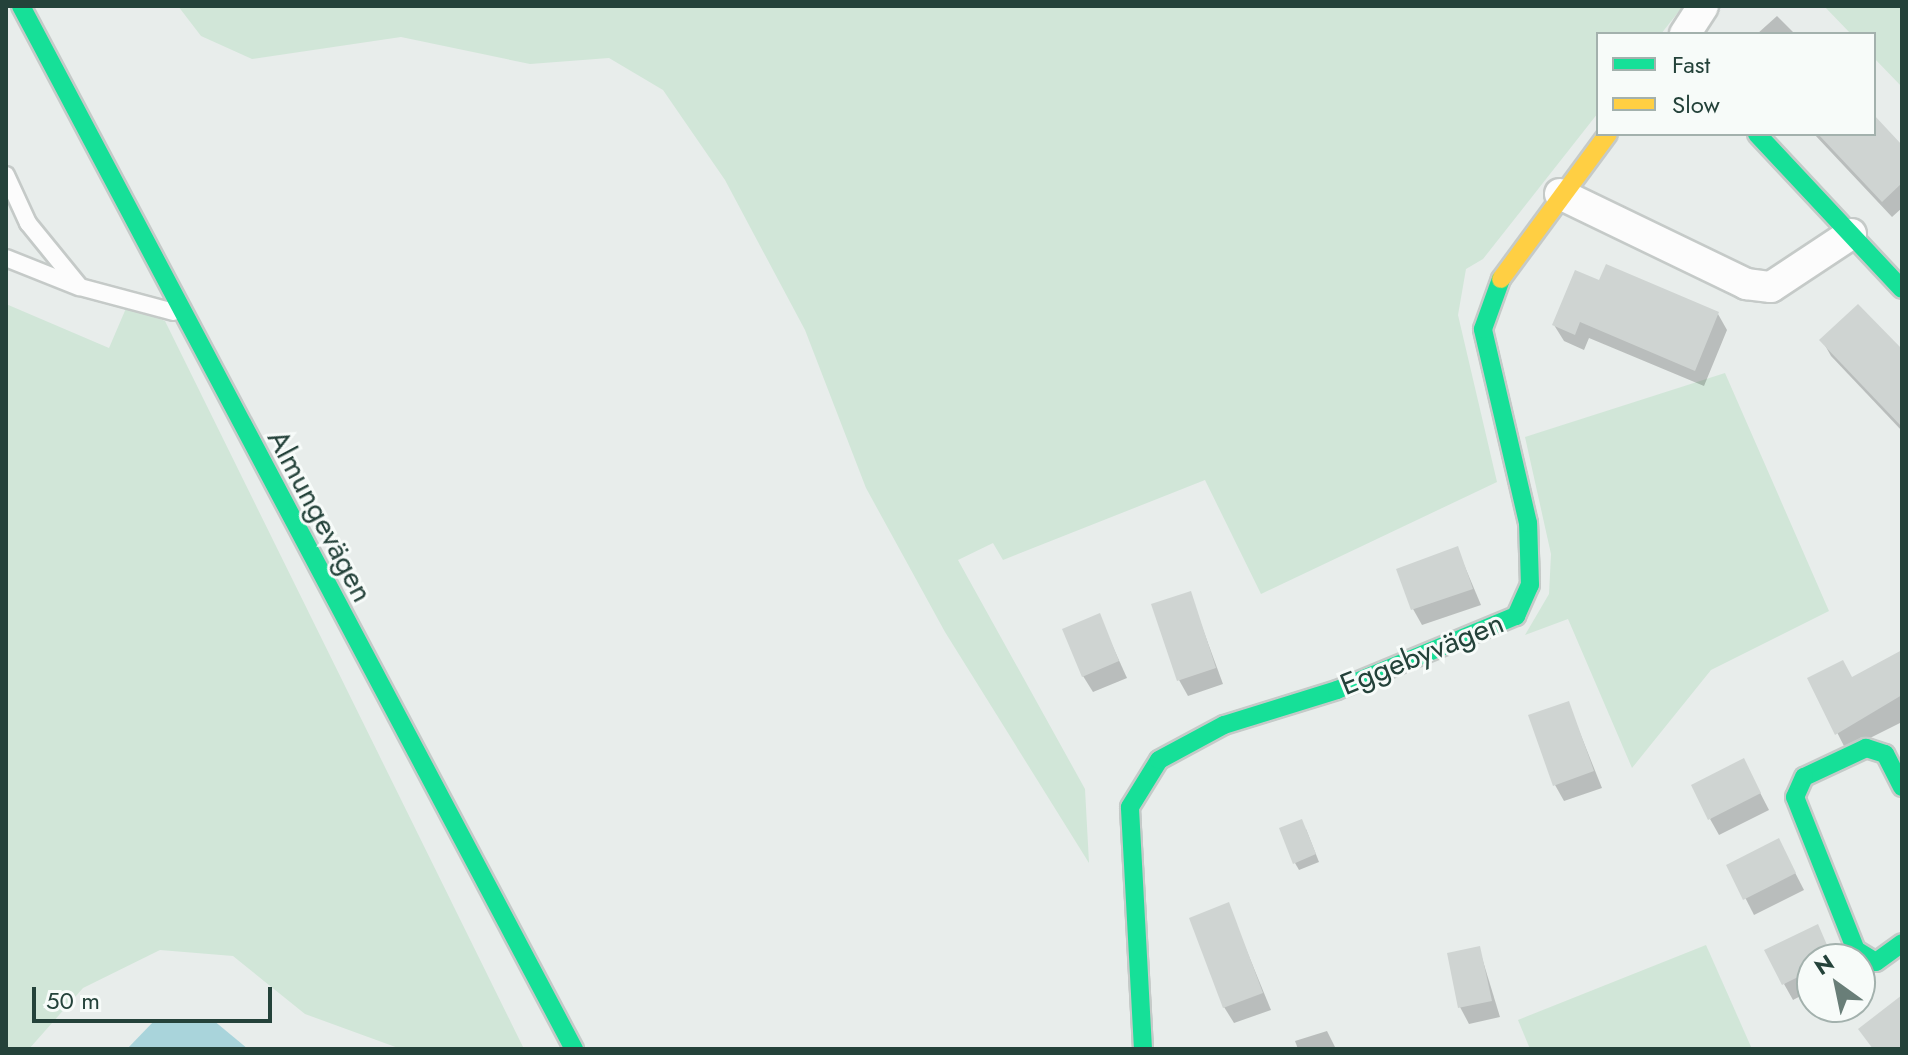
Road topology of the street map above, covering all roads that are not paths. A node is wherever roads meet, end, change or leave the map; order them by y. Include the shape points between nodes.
1 (21, 6) edge
2 (1703, 6) edge
3 (1686, 32) edge
4 (1606, 136) edge
5 (1759, 136) edge
6 (6, 175) edge
7 (1560, 194) junction
8 (1851, 234) junction
9 (6, 258) edge
10 (80, 287) junction
11 (1902, 289) edge
12 (180, 313) junction
13 (1902, 787) edge
14 (1902, 943) edge
15 (574, 1049) edge
16 (1143, 1049) edge

1 - 12 street, Almungevägen
2 - 3 street
4 - 7 street, Eggebyvägen
5 - 8 street
6 - 10 lane via 28,223
7 - 8 street via 1746,284 1771,287
7 - 16 street, Eggebyvägen via 1505,269 1483,329 1528,523 1530,585 1516,616 1337,690 1224,725 1159,760 1130,807
8 - 11 street
9 - 10 lane
10 - 12 lane
12 - 15 street, Almungevägen
13 - 14 street via 1885,754 1866,748 1804,777 1795,797 1856,950 1876,962

